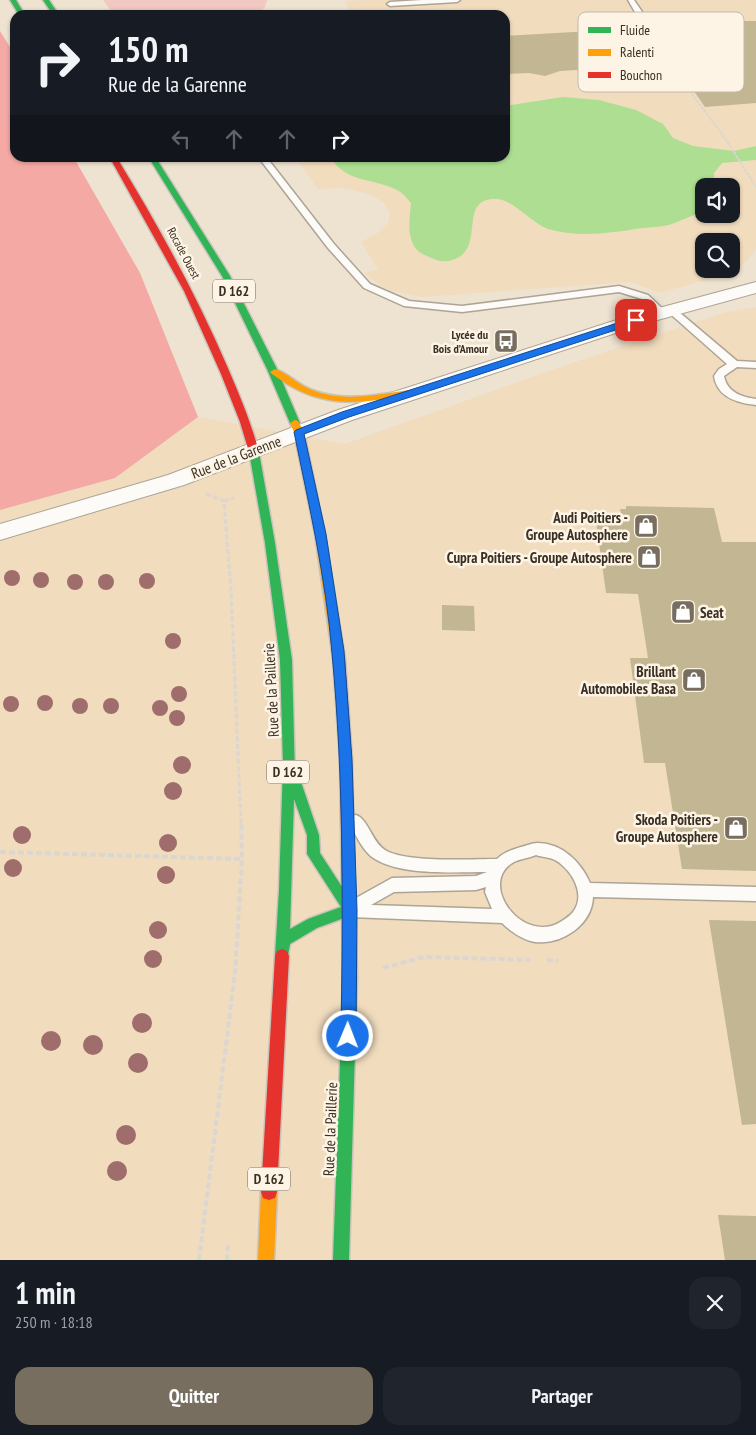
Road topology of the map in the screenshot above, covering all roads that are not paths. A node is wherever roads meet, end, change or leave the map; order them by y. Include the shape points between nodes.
1 (457, 0) edge
2 (631, 0) edge
3 (390, 4) dead end
4 (639, 12) edge
5 (116, 162) edge
6 (155, 162) edge
7 (266, 162) edge
8 (756, 287) edge
9 (665, 310) junction
10 (734, 364) junction
11 (756, 365) edge
12 (272, 369) junction
13 (415, 392) junction
14 (756, 402) edge
15 (299, 432) junction
16 (254, 450) junction
17 (0, 532) edge
18 (289, 764) junction
19 (347, 808) junction
20 (496, 872) junction
21 (585, 890) junction
22 (756, 894) edge
23 (350, 910) junction
24 (502, 916) junction
25 (282, 940) junction
26 (266, 1260) edge
27 (341, 1260) edge

1 - 3 lane
2 - 4 lane
5 - 16 main road, Rocade Ouest / D 162 via 148,214 203,318
6 - 12 main road, Rocade Ouest / D 162 via 226,276
7 - 9 lane via 366,286 407,304 462,309 619,289 645,296
8 - 9 street, Rue de la Garenne
9 - 10 lane
9 - 13 street, Rue de la Garenne
10 - 11 lane
10 - 14 lane via 719,376 721,387 734,396
12 - 13 main road via 293,389 321,398 341,400
12 - 15 main road, Rocade Ouest / D 162
13 - 15 street, Rue de la Garenne
15 - 16 street, Rue de la Garenne
15 - 19 main road, Rue de la Paillerie / D 162 via 320,534 338,651
16 - 17 street, Rue de la Garenne via 176,480
16 - 18 main road, Rue de la Paillerie / D 162 via 286,660
18 - 23 main road via 313,835 314,854
18 - 25 main road, Rue de la Paillerie / D 162
19 - 20 lane via 369,844 381,856 397,862
19 - 23 main road, Rue de la Paillerie / D 162
20 - 21 lane via 509,857 522,851 551,852 574,867
20 - 23 lane via 476,883 392,886
20 - 24 lane via 492,890
21 - 22 lane
21 - 24 lane via 585,904 579,917 556,933 526,932
23 - 24 lane
23 - 25 main road via 314,923
23 - 27 main road, Rue de la Paillerie / D 162
25 - 26 main road, Rue de la Paillerie / D 162

